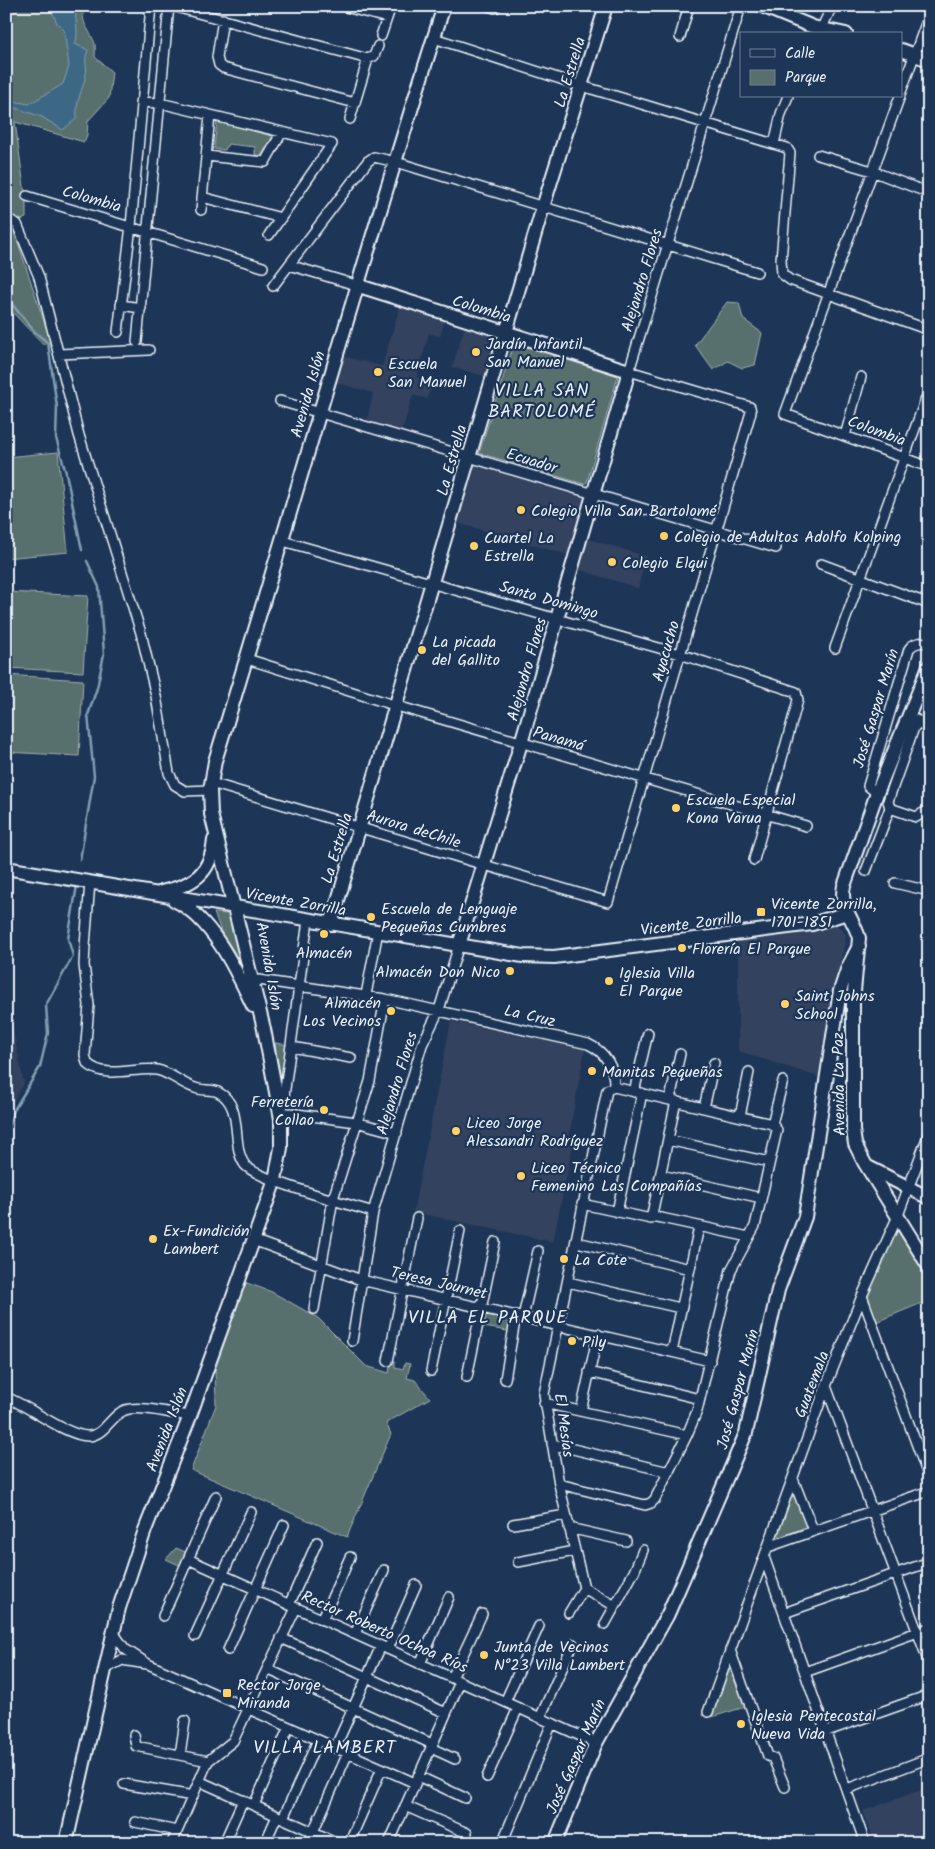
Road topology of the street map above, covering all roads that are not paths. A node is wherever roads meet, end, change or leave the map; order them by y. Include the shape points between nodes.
1 (151, 6) edge
2 (170, 6) edge
3 (342, 6) edge
4 (391, 6) edge
5 (444, 6) edge
6 (606, 6) edge
7 (689, 6) edge
8 (741, 6) edge
9 (762, 6) edge
10 (832, 6) edge
11 (929, 15) edge
12 (223, 18) junction
13 (387, 18) junction
14 (821, 31) edge
15 (381, 36) dead end
16 (680, 37) dead end
17 (434, 38) junction
18 (378, 46) dead end
19 (902, 50) edge
20 (915, 55) junction
21 (368, 60) junction
22 (929, 60) edge
23 (582, 86) junction
24 (902, 89) edge
25 (787, 98) edge
26 (899, 98) edge
27 (140, 102) junction
28 (160, 102) junction
29 (355, 103) junction
30 (210, 115) junction
31 (350, 119) dead end
32 (706, 122) junction
33 (282, 132) junction
34 (774, 144) junction
35 (818, 155) dead end
36 (206, 156) junction
37 (396, 162) junction
38 (872, 171) junction
39 (929, 193) edge
40 (27, 196) dead end
41 (202, 197) junction
42 (543, 207) junction
43 (201, 210) dead end
44 (6, 218) edge
45 (280, 218) junction
46 (131, 226) junction
47 (149, 232) junction
48 (269, 234) dead end
49 (669, 245) junction
50 (289, 265) junction
51 (263, 268) dead end
52 (757, 272) dead end
53 (356, 285) junction
54 (273, 286) dead end
55 (830, 292) junction
56 (121, 305) junction
57 (141, 308) junction
58 (929, 330) edge
59 (118, 332) dead end
60 (506, 332) junction
61 (137, 342) dead end
62 (149, 350) dead end
63 (59, 354) junction
64 (629, 371) junction
65 (861, 377) dead end
66 (929, 390) edge
67 (280, 401) dead end
68 (751, 409) joint
69 (319, 412) junction
70 (845, 436) junction
71 (469, 456) junction
72 (904, 457) junction
73 (929, 467) edge
74 (593, 494) junction
75 (716, 530) junction
76 (283, 541) junction
77 (776, 548) dead end
78 (821, 564) dead end
79 (860, 578) junction
80 (433, 582) junction
81 (929, 604) edge
82 (557, 618) junction
83 (929, 643) edge
84 (834, 648) dead end
85 (680, 654) junction
86 (247, 658) junction
87 (929, 666) edge
88 (397, 706) junction
89 (918, 722) edge
90 (520, 743) junction
91 (644, 779) junction
92 (210, 789) junction
93 (877, 793) junction
94 (890, 808) junction
95 (929, 813) edge
96 (767, 814) junction
97 (806, 826) dead end
98 (359, 827) junction
99 (214, 833) junction
100 (754, 860) dead end
101 (482, 864) junction
102 (6, 868) edge
103 (866, 871) dead end
104 (90, 882) junction
105 (895, 883) dead end
106 (929, 891) edge
107 (154, 894) junction
108 (608, 902) joint
109 (239, 907) junction
110 (847, 913) junction
111 (308, 920) junction
112 (330, 924) junction
113 (378, 932) junction
114 (458, 945) junction
115 (859, 946) junction
116 (256, 983) junction
117 (300, 985) junction
118 (366, 995) junction
119 (385, 998) junction
120 (439, 1010) junction
121 (264, 1029) junction
122 (648, 1032) dead end
123 (292, 1047) junction
124 (680, 1054) dead end
125 (351, 1058) dead end
126 (714, 1063) dead end
127 (749, 1072) dead end
128 (783, 1081) dead end
129 (614, 1087) junction
130 (638, 1093) junction
131 (673, 1100) junction
132 (704, 1108) junction
133 (281, 1115) junction
134 (740, 1116) junction
135 (356, 1122) junction
136 (772, 1124) junction
137 (397, 1133) junction
138 (929, 1133) edge
139 (668, 1140) junction
140 (769, 1162) junction
141 (868, 1168) junction
142 (661, 1175) junction
143 (275, 1180) junction
144 (908, 1188) junction
145 (761, 1198) junction
146 (929, 1198) edge
147 (333, 1199) junction
148 (582, 1204) junction
149 (373, 1212) junction
150 (616, 1212) junction
151 (417, 1218) dead end
152 (652, 1218) junction
153 (897, 1218) junction
154 (699, 1227) junction
155 (460, 1231) dead end
156 (749, 1237) junction
157 (253, 1240) junction
158 (495, 1242) dead end
159 (577, 1242) junction
160 (538, 1251) dead end
161 (321, 1264) junction
162 (929, 1267) edge
163 (690, 1269) junction
164 (360, 1280) junction
165 (568, 1282) junction
166 (402, 1290) junction
167 (862, 1296) junction
168 (445, 1300) junction
169 (481, 1307) junction
170 (680, 1308) junction
171 (314, 1309) dead end
172 (520, 1316) junction
173 (558, 1325) junction
174 (598, 1334) junction
175 (352, 1342) dead end
176 (672, 1352) junction
177 (388, 1361) dead end
178 (710, 1361) junction
179 (431, 1371) dead end
180 (589, 1372) junction
181 (467, 1377) dead end
182 (505, 1379) dead end
183 (826, 1386) junction
184 (6, 1397) edge
185 (700, 1399) junction
186 (544, 1403) junction
187 (581, 1411) junction
188 (190, 1416) junction
189 (687, 1435) junction
190 (552, 1444) junction
191 (669, 1472) junction
192 (929, 1478) edge
193 (792, 1479) junction
194 (559, 1484) junction
195 (929, 1492) edge
196 (216, 1496) dead end
197 (872, 1510) junction
198 (251, 1512) dead end
199 (566, 1515) junction
200 (513, 1524) dead end
201 (284, 1525) dead end
202 (569, 1528) junction
203 (813, 1530) junction
204 (626, 1541) dead end
205 (317, 1542) dead end
206 (768, 1547) junction
207 (642, 1550) dead end
208 (574, 1552) junction
209 (350, 1557) dead end
210 (764, 1557) junction
211 (188, 1559) junction
212 (518, 1562) dead end
213 (929, 1562) edge
214 (384, 1570) dead end
215 (895, 1574) junction
216 (222, 1575) junction
217 (416, 1585) dead end
218 (584, 1588) junction
219 (255, 1589) junction
220 (450, 1597) dead end
221 (292, 1606) junction
222 (615, 1606) junction
223 (569, 1613) dead end
224 (784, 1613) junction
225 (482, 1614) dead end
226 (163, 1616) dead end
227 (322, 1620) junction
228 (605, 1624) dead end
229 (539, 1626) dead end
230 (929, 1628) edge
231 (113, 1632) junction
232 (919, 1632) junction
233 (355, 1634) junction
234 (195, 1636) dead end
235 (281, 1638) junction
236 (573, 1644) dead end
237 (384, 1648) junction
238 (228, 1650) dead end
239 (730, 1650) junction
240 (929, 1663) edge
241 (148, 1664) junction
242 (420, 1664) junction
243 (105, 1669) junction
244 (267, 1669) junction
245 (805, 1672) junction
246 (367, 1677) junction
247 (456, 1680) junction
248 (929, 1695) edge
249 (505, 1702) junction
250 (248, 1708) junction
251 (353, 1708) junction
252 (518, 1708) junction
253 (708, 1712) dead end
254 (446, 1713) junction
255 (540, 1718) junction
256 (185, 1721) dead end
257 (552, 1723) junction
258 (289, 1727) junction
259 (827, 1731) junction
260 (134, 1735) dead end
261 (318, 1740) junction
262 (596, 1743) junction
263 (432, 1746) junction
264 (335, 1748) junction
265 (348, 1753) junction
266 (180, 1755) junction
267 (929, 1758) edge
268 (454, 1759) dead end
269 (208, 1761) junction
270 (382, 1768) junction
271 (487, 1777) dead end
272 (200, 1780) junction
273 (417, 1780) junction
274 (124, 1784) dead end
275 (785, 1787) dead end
276 (847, 1789) junction
277 (193, 1796) junction
278 (465, 1798) dead end
279 (243, 1800) junction
280 (254, 1805) junction
281 (405, 1806) junction
282 (280, 1817) junction
283 (135, 1822) dead end
284 (177, 1831) junction
285 (313, 1832) junction
286 (467, 1833) dead end
287 (390, 1842) edge
288 (66, 1843) edge
289 (172, 1843) edge
290 (224, 1843) edge
291 (265, 1843) edge
292 (308, 1843) edge
293 (338, 1843) edge
294 (349, 1843) edge
295 (502, 1843) edge
296 (555, 1843) edge
297 (865, 1843) edge

1 - 27 street
2 - 12 street
2 - 28 street
3 - 13 street
4 - 13 street
5 - 17 main road, Avenida Islón
6 - 23 main road, La Estrella
7 - 16 street
8 - 32 street, Alejandro Flores
9 - 14 main road
10 - 14 street
11 - 20 street
12 - 21 street
12 - 29 street via 217,57 223,68
13 - 15 street
17 - 23 street
17 - 37 main road, Avenida Islón
18 - 21 street via 374,56
19 - 20 main road
20 - 22 main road
20 - 24 street
21 - 29 street
23 - 32 street
23 - 42 main road, La Estrella
25 - 34 street
26 - 38 street
27 - 28 street
27 - 46 street
28 - 30 street
28 - 47 street
29 - 31 street
30 - 33 street
30 - 36 street
32 - 34 street
32 - 49 street, Alejandro Flores
33 - 36 street via 265,162
33 - 45 street via 332,144
34 - 55 street via 787,148 790,153 782,274 790,280
35 - 38 street
36 - 41 street
37 - 42 street
37 - 50 street via 374,157 368,161
37 - 53 main road, Avenida Islón
38 - 39 street
38 - 55 street
40 - 46 street, Colombia
41 - 43 street
41 - 45 street
42 - 49 street
42 - 60 main road, La Estrella
44 - 63 street via 17,224 39,277
45 - 48 street
46 - 47 street, Colombia
46 - 56 street
47 - 51 street, Colombia
47 - 57 street
49 - 52 street
49 - 64 street, Alejandro Flores
50 - 53 street, Colombia
50 - 54 street
53 - 60 main road, Colombia
53 - 69 main road, Avenida Islón
55 - 58 street
55 - 70 street, Colombia via 785,414
56 - 57 street
56 - 59 street
57 - 61 street
60 - 64 main road, Colombia
60 - 71 main road, La Estrella
62 - 63 street
63 - 92 street, Aurora deChile via 79,435 141,633 169,773 175,784 185,791
64 - 68 street, Colombia
64 - 74 main road, Alejandro Flores
65 - 70 street
66 - 72 street
67 - 69 street, Ecuador
68 - 75 street, Ayacucho
69 - 71 street, Ecuador
69 - 76 main road, Avenida Islón
70 - 72 street, Colombia
71 - 74 street, Ecuador
71 - 80 main road, La Estrella
72 - 73 street, Colombia
72 - 79 street
74 - 75 street, Ecuador
74 - 82 main road, Alejandro Flores
75 - 77 street, Ecuador
75 - 85 street, Ayacucho
76 - 80 street, Santo Domingo
76 - 86 main road, Avenida Islón
78 - 79 street
79 - 81 street
79 - 84 street
80 - 82 street, Santo Domingo
80 - 88 main road, La Estrella
82 - 85 street, Santo Domingo
82 - 90 main road, Alejandro Flores
83 - 93 street, José Gaspar Marín via 919,642 909,649 868,786
85 - 91 street, Ayacucho
85 - 96 street, Santo Domingo via 796,692 798,700
86 - 88 street, Panamá
86 - 92 main road, Avenida Islón via 215,761
87 - 89 main road, José Gaspar Marín
88 - 90 street, Panamá
88 - 98 main road, La Estrella
89 - 93 main road, José Gaspar Marín
89 - 94 street via 888,801
90 - 91 street, Panamá
90 - 101 main road, Alejandro Flores
91 - 96 street, Panamá
91 - 108 street, Ayacucho
92 - 98 street, Aurora deChile
92 - 99 main road, Avenida Islón
92 - 109 main road, Avenida Islón
93 - 110 main road, José Gaspar Marín via 843,892
94 - 95 street via 916,817
94 - 103 street
96 - 97 street, Panamá
96 - 100 street
98 - 101 street, Aurora deChile
98 - 112 main road, La Estrella
99 - 107 main road via 211,859 202,874 185,885
99 - 109 main road, Avenida Islón
101 - 108 street, Aurora deChile
101 - 114 main road, Alejandro Flores
102 - 104 main road, Vicente Zorrilla
104 - 107 main road, Vicente Zorrilla
104 - 143 street via 84,965 90,1005 87,1063 94,1068 113,1071 157,1070 193,1087 219,1092 230,1106 244,1164 254,1172
105 - 106 street
107 - 109 main road, Vicente Zorrilla
107 - 121 main road via 185,906 210,929
109 - 111 main road, Vicente Zorrilla
109 - 116 main road, Avenida Islón
110 - 114 main road, Vicente Zorrilla via 812,924 554,957 509,955
110 - 115 main road, Avenida La Paz via 855,924
111 - 112 main road, Vicente Zorrilla
111 - 117 street
112 - 113 main road, Vicente Zorrilla
113 - 114 main road, Vicente Zorrilla
113 - 118 street
114 - 120 street, Alejandro Flores
115 - 141 main road, Avenida La Paz via 853,1002 853,1130 858,1150
115 - 262 main road, José Gaspar Marín via 840,991 805,1217 778,1290 746,1433 668,1614
116 - 117 street, La Cruz
116 - 121 main road, Avenida Islón
117 - 118 street, La Cruz
117 - 123 street
118 - 119 street, La Cruz
119 - 120 street, La Cruz
119 - 135 street via 370,1081
120 - 129 street, La Cruz via 596,1048 609,1062
120 - 137 street, Alejandro Flores via 422,1045
121 - 133 main road, Avenida Islón
122 - 130 street
123 - 125 street
123 - 133 street
124 - 131 street
126 - 132 street
127 - 134 street
128 - 136 street
129 - 130 street
129 - 148 street, El Mesías via 607,1090
130 - 131 street
130 - 150 street
131 - 132 street
131 - 139 street
132 - 134 street
133 - 135 street
133 - 143 main road, Avenida Islón via 281,1148
134 - 136 street
135 - 137 street
135 - 147 street
136 - 140 street via 777,1130
137 - 149 street, Alejandro Flores
138 - 144 street, Guatemala
139 - 140 street
139 - 142 street
140 - 145 street
141 - 144 main road
141 - 153 main road, Avenida La Paz
142 - 145 street
142 - 152 street
143 - 147 street
143 - 157 main road, Avenida Islón
144 - 146 main road
144 - 153 street, Guatemala
145 - 156 street
147 - 149 street
147 - 161 street
148 - 150 street
148 - 159 street, El Mesías
149 - 164 street, Alejandro Flores
150 - 152 street
151 - 166 street
152 - 154 street
153 - 162 main road, Avenida La Paz
153 - 167 street, Guatemala
154 - 156 street
154 - 163 street
155 - 168 street
156 - 178 street via 731,1270
157 - 161 street, Teresa Journet
157 - 188 main road, Avenida Islón
158 - 169 street
159 - 163 street
159 - 165 street, El Mesías
160 - 172 street
161 - 164 street, Teresa Journet
161 - 171 street
163 - 170 street
164 - 166 street, Teresa Journet
164 - 175 street, Alejandro Flores via 362,1289
165 - 170 street
165 - 173 street, El Mesías
166 - 168 street, Teresa Journet
166 - 177 street
167 - 183 street, Guatemala
167 - 192 street
168 - 169 street, Teresa Journet
168 - 179 street
169 - 172 street, Teresa Journet
169 - 181 street
170 - 176 street
172 - 173 street, Teresa Journet
172 - 182 street
173 - 174 street, Teresa Journet
173 - 186 street, El Mesías
174 - 176 street, Teresa Journet
174 - 180 street
176 - 178 street, Teresa Journet
178 - 185 street
180 - 185 street
180 - 187 street
183 - 193 street, Guatemala
183 - 197 street
184 - 188 street via 88,1436 98,1434 117,1414 131,1408
185 - 189 street
186 - 187 street
186 - 190 street, El Mesías
187 - 189 street
188 - 231 main road, Avenida Islón via 146,1530
189 - 191 street
190 - 191 street
190 - 194 street, El Mesías
191 - 194 street via 654,1499 644,1505
193 - 203 street
193 - 206 street, Guatemala
194 - 199 street, El Mesías
195 - 197 street
196 - 211 street
197 - 203 street
197 - 215 street
198 - 216 street
199 - 200 street
199 - 202 street, El Mesías
201 - 219 street
202 - 204 street
202 - 208 street, El Mesías
203 - 206 street
205 - 221 street
206 - 210 street, Guatemala
207 - 222 street
208 - 212 street
208 - 218 street, El Mesías
209 - 227 street
210 - 224 street
210 - 239 street, Guatemala
211 - 216 street, Rector Roberto Ochoa Ríos
211 - 226 street
213 - 215 street
214 - 233 street
215 - 224 street
215 - 232 street
216 - 219 street, Rector Roberto Ochoa Ríos
216 - 234 street
217 - 237 street
218 - 222 street
218 - 223 street
219 - 221 street, Rector Roberto Ochoa Ríos
219 - 238 street
220 - 242 street
221 - 227 street, Rector Roberto Ochoa Ríos
221 - 235 street
222 - 228 street
224 - 245 street
225 - 247 street
227 - 233 street, Rector Roberto Ochoa Ríos
229 - 249 street
230 - 232 street
231 - 241 street via 125,1649
231 - 243 main road, Avenida Islón
232 - 240 street
232 - 245 street
233 - 237 street, Rector Roberto Ochoa Ríos
235 - 244 street
235 - 246 street
236 - 255 street
237 - 242 street, Rector Roberto Ochoa Ríos
237 - 246 street
239 - 253 street, Guatemala
239 - 275 street via 768,1756 773,1758
241 - 243 street via 122,1660
241 - 250 street
242 - 247 street, Rector Roberto Ochoa Ríos
243 - 288 main road, Avenida Islón
244 - 250 street
244 - 251 street
245 - 259 street
246 - 251 street
246 - 254 street
247 - 249 street, Rector Roberto Ochoa Ríos
247 - 254 street
248 - 259 street
249 - 252 street, Rector Roberto Ochoa Ríos
250 - 258 street
250 - 269 street via 233,1741
251 - 263 street
251 - 264 street
252 - 255 street, Rector Roberto Ochoa Ríos
252 - 271 street
254 - 263 street
255 - 257 street, Rector Roberto Ochoa Ríos
256 - 266 street
257 - 262 street, Rector Roberto Ochoa Ríos
257 - 295 street
258 - 261 street
258 - 280 street
259 - 276 street
260 - 266 street via 136,1746
261 - 264 street
261 - 282 street
262 - 296 main road, José Gaspar Marín
263 - 268 street
263 - 273 street
264 - 265 street
265 - 270 street
265 - 285 street
266 - 269 street
267 - 276 street
269 - 272 street
270 - 273 street
270 - 294 street
272 - 277 street
272 - 279 street
273 - 278 street
273 - 281 street
274 - 277 street
276 - 297 street
277 - 284 street
279 - 280 street
279 - 290 street
280 - 282 street
281 - 286 street
281 - 287 street
282 - 285 street
282 - 291 street
283 - 284 street
284 - 289 street
285 - 292 street
285 - 293 street

